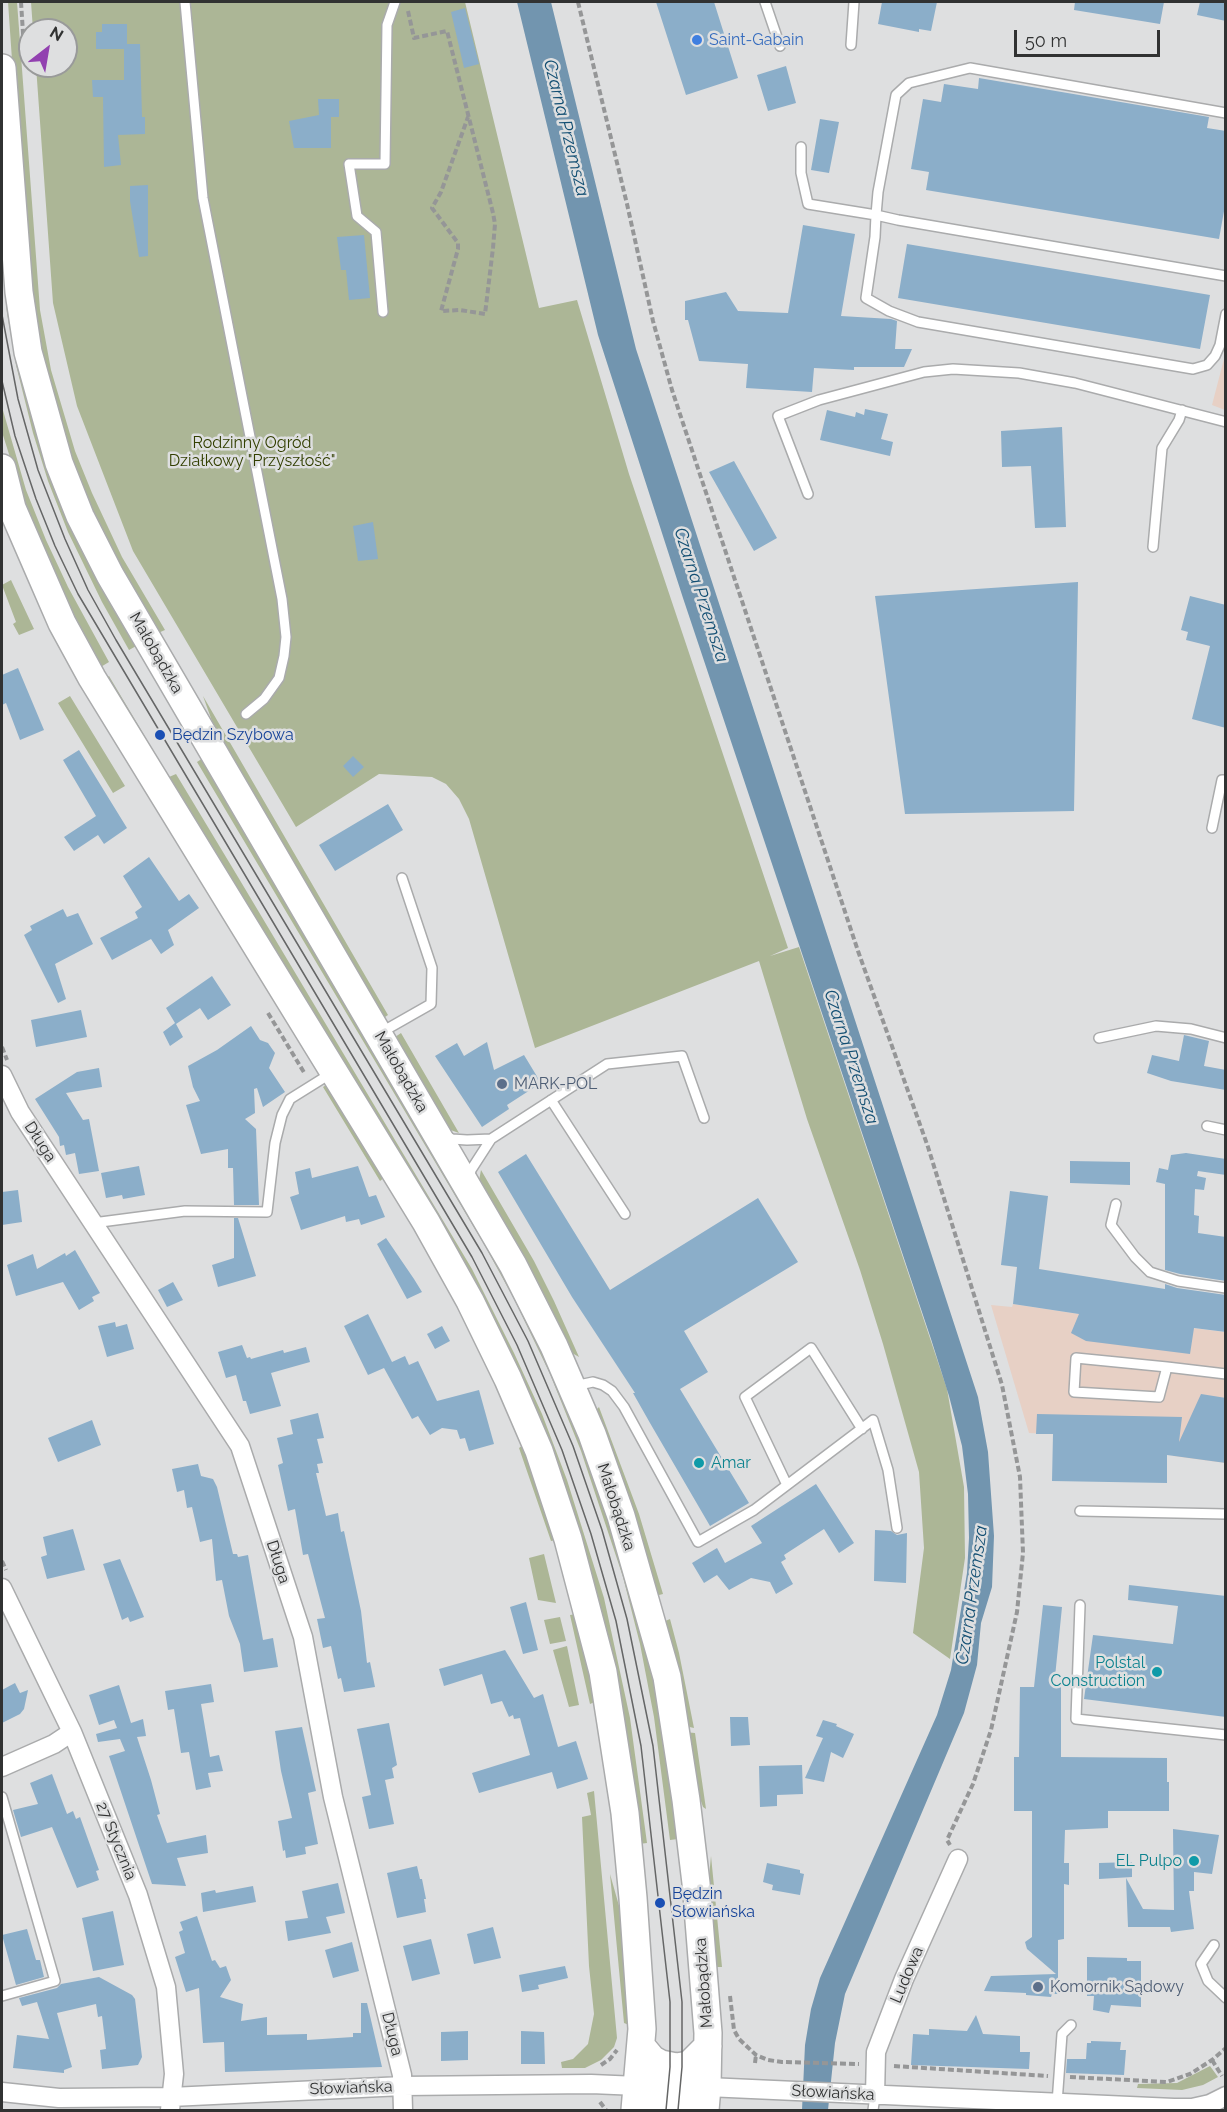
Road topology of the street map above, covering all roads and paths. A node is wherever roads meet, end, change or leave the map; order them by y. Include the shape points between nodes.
1 (21, 2) edge
2 (185, 2) edge
3 (395, 2) edge
4 (578, 2) edge
5 (765, 2) edge
6 (854, 2) edge
7 (407, 7) dead end
8 (852, 45) dead end
9 (780, 46) dead end
10 (14, 68) edge
11 (1226, 113) edge
12 (468, 117) junction
13 (801, 147) dead end
14 (876, 215) junction
15 (1226, 276) edge
16 (383, 312) dead end
17 (1226, 314) edge
18 (1182, 410) junction
19 (1226, 422) edge
20 (2, 468) edge
21 (808, 494) dead end
22 (7, 510) edge
23 (1153, 548) dead end
24 (246, 714) dead end
25 (1226, 780) edge
26 (1212, 828) dead end
27 (402, 878) dead end
28 (266, 1009) dead end
29 (378, 1034) junction
30 (1099, 1038) dead end
31 (1226, 1038) edge
32 (2, 1047) edge
33 (6, 1072) edge
34 (324, 1078) junction
35 (551, 1100) junction
36 (704, 1118) dead end
37 (1207, 1126) dead end
38 (435, 1130) junction
39 (1226, 1130) edge
40 (491, 1140) junction
41 (467, 1185) junction
42 (1116, 1204) dead end
43 (625, 1214) dead end
44 (93, 1223) junction
45 (1226, 1288) edge
46 (1167, 1367) junction
47 (1226, 1374) edge
48 (572, 1387) junction
49 (862, 1429) junction
50 (787, 1485) junction
51 (1080, 1511) dead end
52 (1226, 1514) edge
53 (897, 1528) dead end
54 (2, 1588) edge
55 (1080, 1605) dead end
56 (72, 1732) junction
57 (1226, 1735) edge
58 (2, 1767) edge
59 (2, 1797) edge
60 (958, 1859) joint
61 (1215, 1945) dead end
62 (2, 1996) edge
63 (1226, 1998) edge
64 (1071, 2025) dead end
65 (708, 2046) junction
66 (642, 2047) junction
67 (1212, 2060) dead end
68 (755, 2063) dead end
69 (867, 2064) dead end
70 (957, 2070) dead end
71 (1222, 2076) dead end
72 (956, 2078) dead end
73 (403, 2086) junction
74 (2, 2092) edge
75 (637, 2098) edge
76 (706, 2099) edge
77 (869, 2100) edge
78 (1057, 2103) junction
79 (1216, 2103) edge
80 (171, 2104) edge
81 (944, 2104) edge
82 (403, 2110) edge
83 (650, 2110) edge
84 (688, 2110) edge

1 - 10 path
2 - 24 lane via 203,198 282,599 286,637 279,678 264,699
3 - 16 lane via 387,25 385,164 349,164 357,216 376,232
4 - 60 path via 672,390 854,940 928,1147 1004,1396 1020,1477 1023,1553 1017,1612 991,1730 973,1784 947,1840
5 - 9 lane
6 - 8 lane
7 - 12 path via 414,38 447,31
10 - 29 street, Małobądzka via 22,312 28,352 58,463 110,575
11 - 14 lane via 970,68 909,83 896,95
12 - 12 path via 432,208 458,243 441,311 485,314 495,224
13 - 14 lane via 801,173 808,204
14 - 15 lane
14 - 17 lane via 866,298 918,322 1193,369 1207,365 1215,356
18 - 19 lane
18 - 21 lane via 1019,373 953,369 924,372 819,400 778,416
18 - 23 lane via 1162,448
20 - 22 street
22 - 34 street via 92,678
25 - 26 lane via 1222,780
27 - 29 lane via 432,968 431,1004
28 - 34 path via 308,1079
29 - 38 street, Małobądzka
30 - 31 lane via 1156,1026
32 - 33 path
33 - 44 street, Długa via 20,1112
34 - 44 lane via 290,1099 282,1115 267,1212 185,1210
34 - 66 street via 426,1222 470,1301 539,1451 568,1539 603,1672 625,1813
35 - 36 lane via 608,1064 682,1056
35 - 40 lane
35 - 43 lane
37 - 39 lane
38 - 40 lane via 452,1138
38 - 41 street, Małobądzka
40 - 41 lane via 471,1170
41 - 48 street, Małobądzka via 518,1275
42 - 45 lane via 1111,1225 1150,1272 1178,1281
44 - 73 street, Długa via 240,1446 303,1637 333,1797
46 - 46 lane via 1076,1358 1074,1392 1159,1397
46 - 47 lane
48 - 50 lane via 593,1382 612,1391 698,1542 754,1510
48 - 65 street, Małobądzka via 621,1516 667,1677 693,1850
49 - 50 lane
49 - 50 lane via 811,1348 754,1390 745,1397
49 - 53 lane via 873,1420 888,1470
51 - 52 lane
54 - 56 street, 27 Stycznia
55 - 57 lane via 1076,1719
56 - 58 street
56 - 80 street, 27 Stycznia via 138,1895 166,1987 174,2074
59 - 62 lane via 55,1981
60 - 77 street, Ludowa via 876,2052
61 - 63 lane via 1201,1964 1208,1981
64 - 78 lane via 1062,2034
65 - 66 street via 690,2065 676,2067 652,2059
65 - 76 street, Małobądzka
66 - 75 street
67 - 71 path
68 - 69 path via 756,2055 782,2062
70 - 72 path
73 - 75 street, Słowiańska via 591,2084
73 - 80 street, Słowiańska
73 - 82 street, Długa
74 - 80 street, Słowiańska
75 - 76 street
76 - 77 street, Słowiańska via 768,2090
77 - 81 street, Słowiańska
78 - 79 street, Słowiańska via 1174,2108
78 - 81 street, Słowiańska
83 - 84 street via 673,2106

